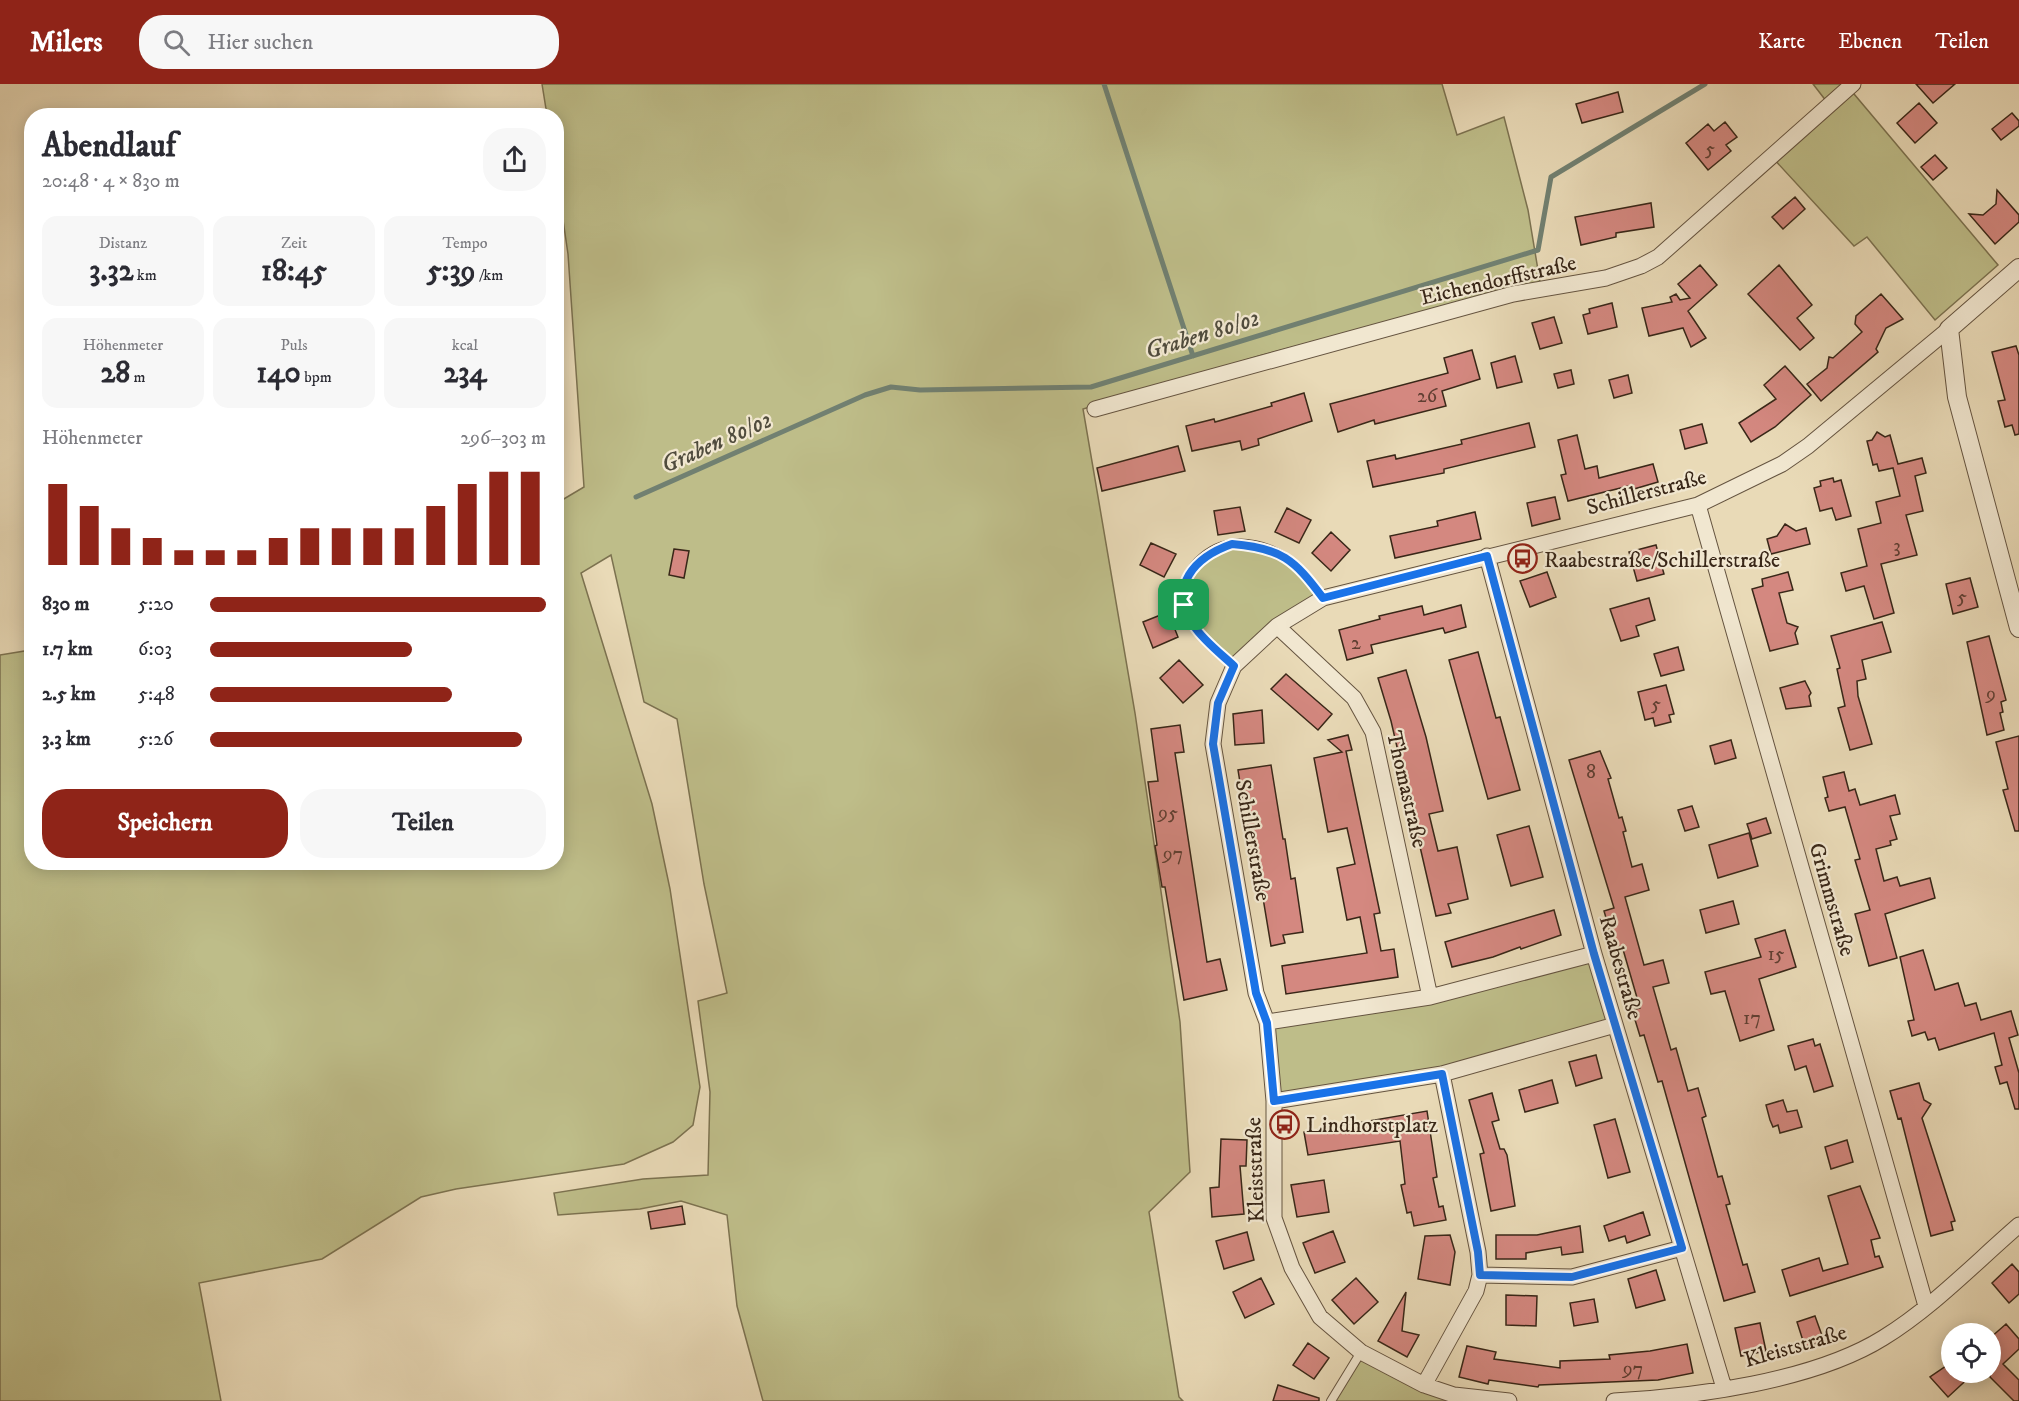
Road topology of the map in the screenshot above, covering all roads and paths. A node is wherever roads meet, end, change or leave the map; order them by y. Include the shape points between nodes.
1 (1853, 84) edge
2 (2019, 268) edge
3 (1949, 329) junction
4 (1095, 409) dead end
5 (1698, 505) junction
6 (1487, 556) junction
7 (1323, 598) junction
8 (1277, 626) junction
9 (2019, 628) edge
10 (1234, 666) junction
11 (1594, 954) junction
12 (1430, 997) junction
13 (1267, 1023) junction
14 (1615, 1025) junction
15 (1442, 1074) junction
16 (1274, 1101) junction
17 (2019, 1225) edge
18 (1682, 1248) junction
19 (1480, 1275) junction
20 (1926, 1306) junction
21 (1361, 1352) junction
22 (1424, 1385) junction
23 (1724, 1388) junction
24 (1470, 1399) edge
25 (1331, 1401) edge
26 (1509, 1401) edge
27 (1614, 1401) edge

1 - 4 street, Eichendorffstraße via 1659,257 1641,266 1606,278 1513,294
2 - 3 street, Schillerstraße
3 - 5 street, Schillerstraße via 1799,452
3 - 9 street via 1957,398
5 - 6 street, Schillerstraße
5 - 20 street, Grimmstraße
6 - 7 street, Schillerstraße
6 - 11 street, Raabestraße
7 - 8 street, Schillerstraße
7 - 10 lane via 1287,558 1261,546 1232,544 1210,552 1195,564 1187,579 1184,605 1193,625
8 - 10 street, Schillerstraße
8 - 12 street, Thomastraße via 1354,698 1373,732
10 - 13 street, Schillerstraße via 1218,703 1213,744 1256,993
11 - 12 street
11 - 14 street, Raabestraße
12 - 13 street
13 - 16 street
14 - 15 street
14 - 18 street, Raabestraße
15 - 16 street
15 - 19 street
16 - 21 street, Kleiststraße via 1274,1218 1292,1268 1320,1317
17 - 20 street, Kleiststraße
18 - 19 street via 1572,1277
18 - 23 street, Raabestraße
19 - 22 street via 1476,1291
20 - 23 street, Kleiststraße via 1856,1352 1784,1376
21 - 22 street, Kleiststraße
21 - 25 lane
22 - 24 street, Kleiststraße
23 - 27 street, Kleiststraße
24 - 26 street, Kleiststraße

